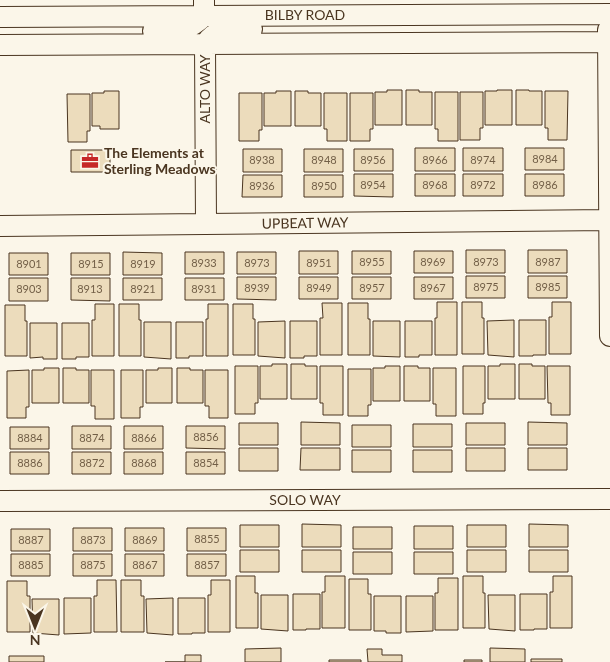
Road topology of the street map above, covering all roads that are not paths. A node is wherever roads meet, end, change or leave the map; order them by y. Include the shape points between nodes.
1 (204, 8) edge
2 (609, 9) edge
3 (379, 14) junction
4 (0, 17) edge
5 (609, 42) edge
6 (205, 44) junction
7 (9, 45) edge
8 (609, 220) edge
9 (206, 224) junction
10 (0, 226) edge
11 (610, 336) edge
12 (610, 499) edge
13 (0, 500) edge

1 - 3 street, BILBY ROAD
1 - 4 street, BILBY ROAD
1 - 7 street via 198,22 176,31 62,32
2 - 3 street, BILBY ROAD
2 - 5 street
3 - 6 street via 358,24 331,29 226,30 214,33
5 - 6 street, BILBY ROAD
5 - 8 street
6 - 7 street, BILBY ROAD
6 - 9 street, ALTO WAY
8 - 9 street, UPBEAT WAY
8 - 11 street
9 - 10 street, UPBEAT WAY
12 - 13 street, SOLO WAY

